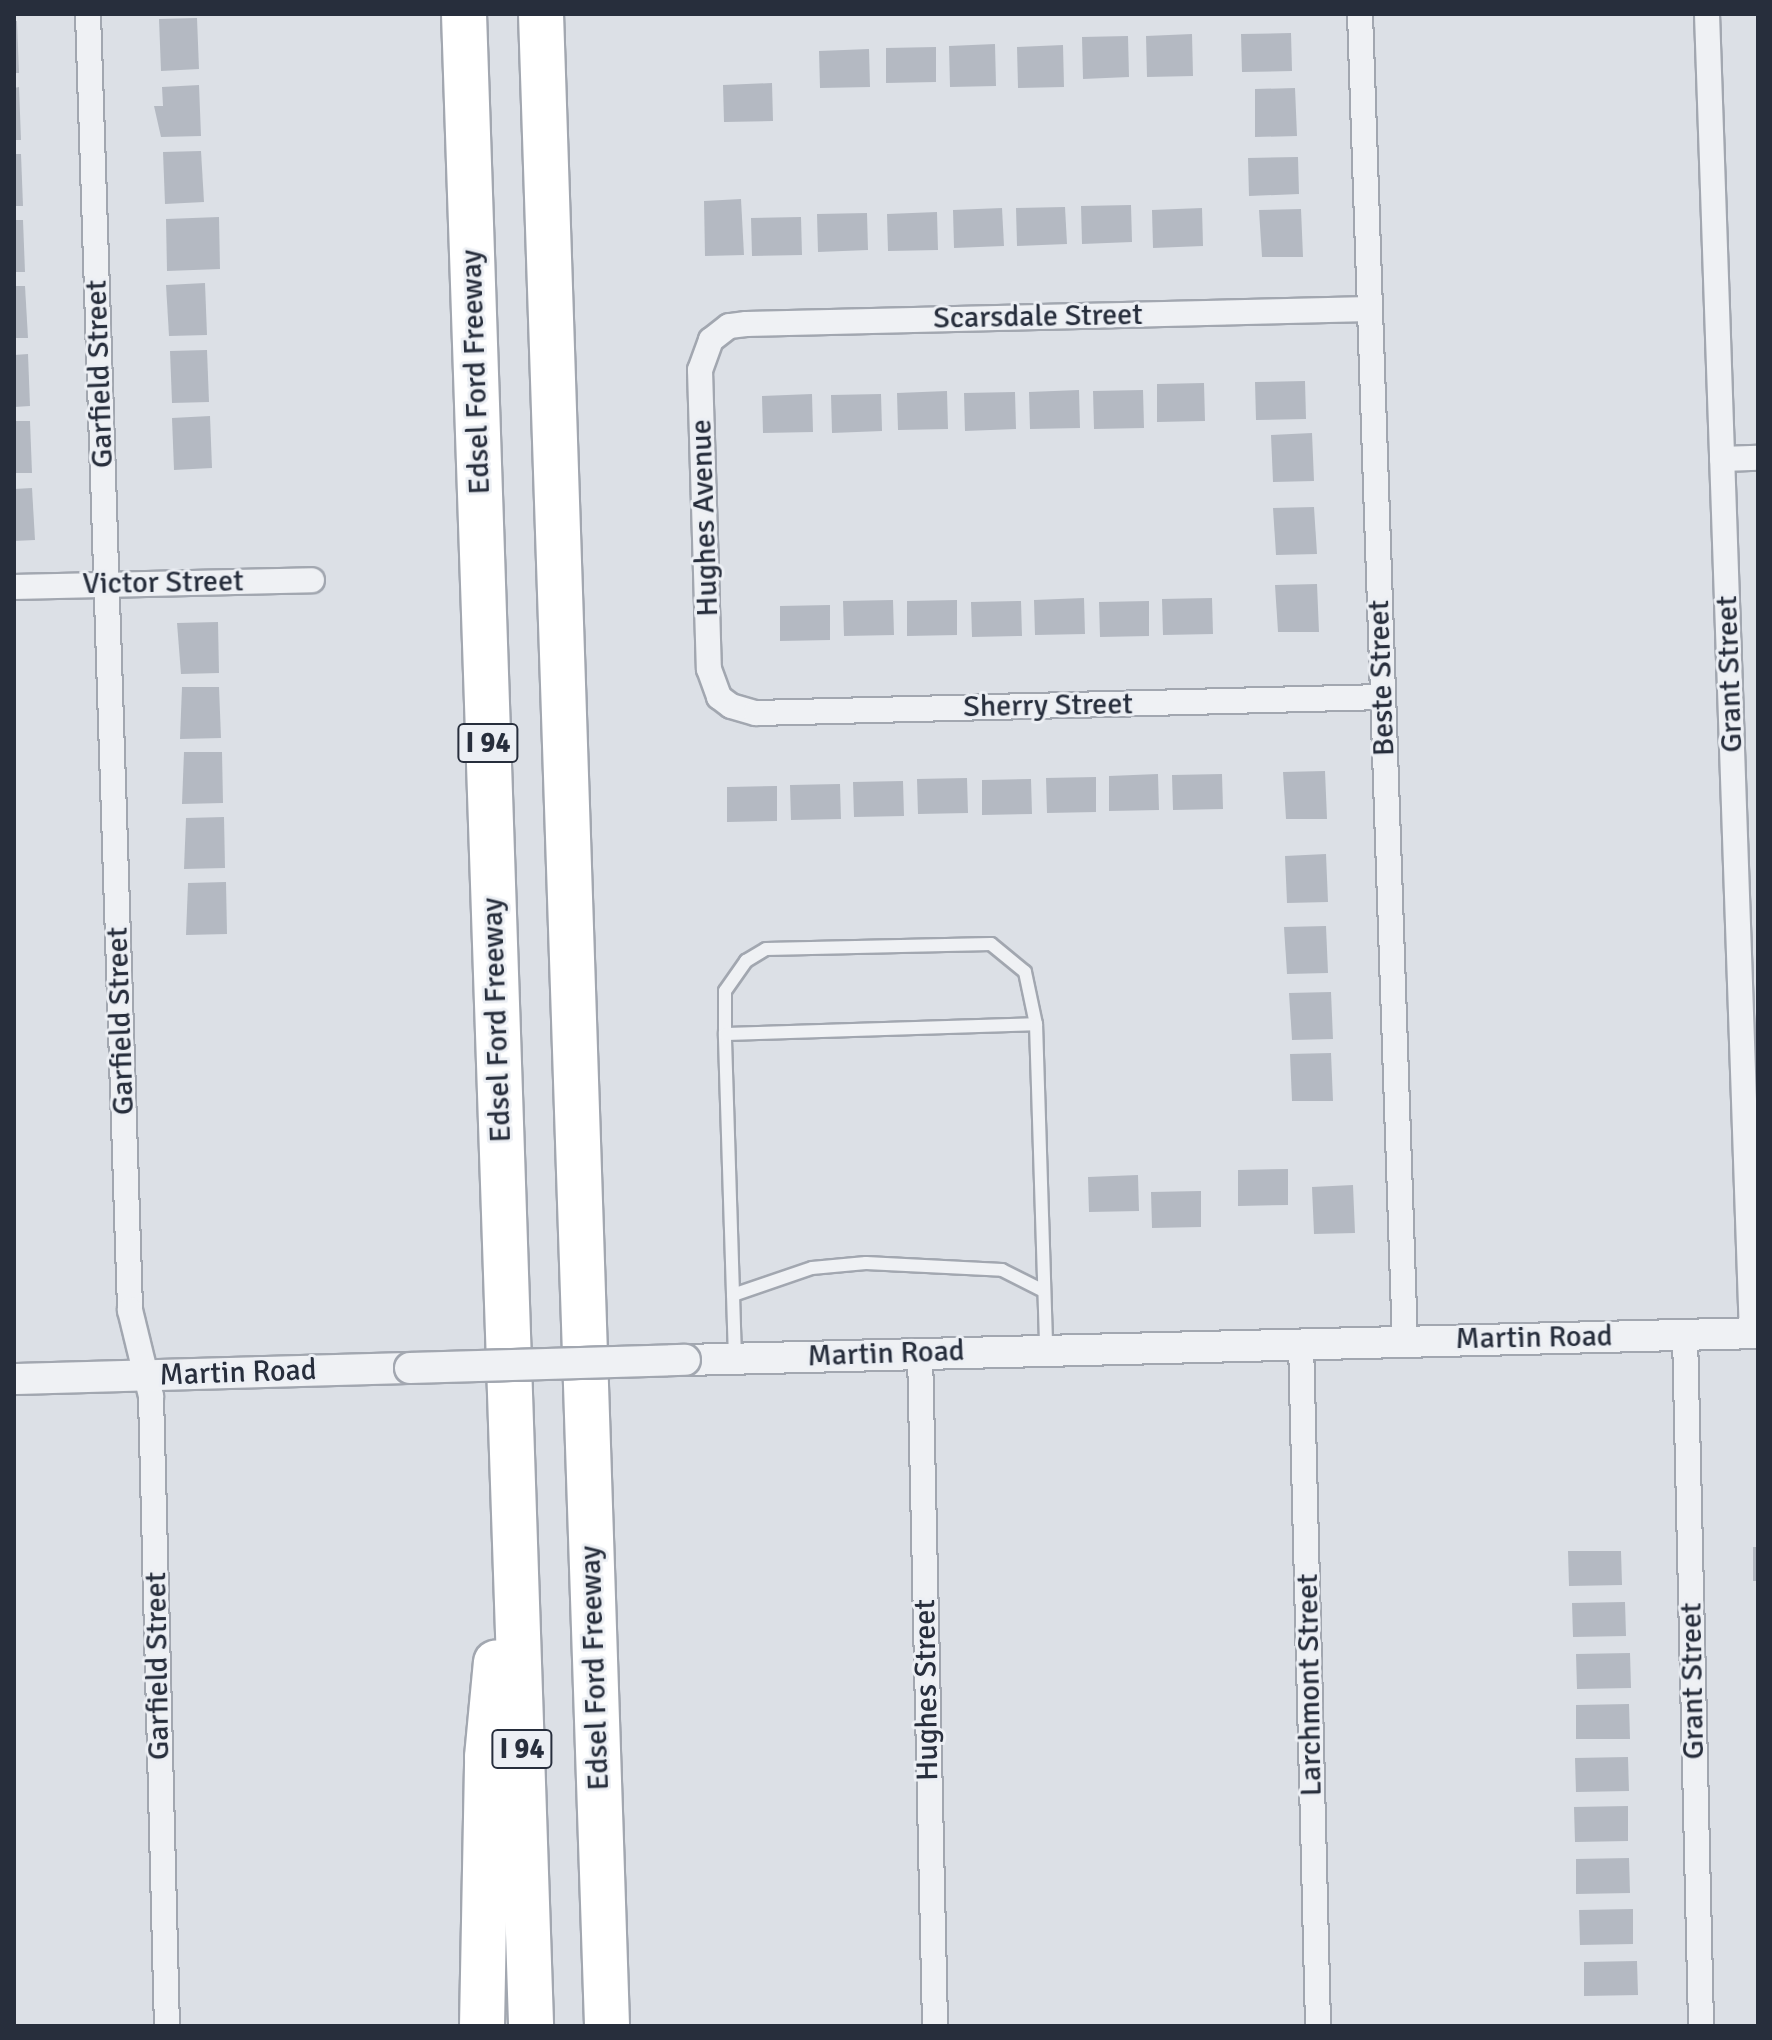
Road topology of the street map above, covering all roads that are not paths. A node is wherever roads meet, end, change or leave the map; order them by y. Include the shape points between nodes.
1 (88, 14) edge
2 (464, 14) edge
3 (541, 14) edge
4 (1360, 14) edge
5 (1707, 14) edge
6 (1370, 309) junction
7 (711, 340) joint
8 (1758, 458) edge
9 (1722, 459) junction
10 (312, 580) dead end
11 (107, 584) junction
12 (14, 587) edge
13 (719, 697) joint
14 (1382, 697) junction
15 (1036, 1024) junction
16 (725, 1034) junction
17 (1044, 1291) junction
18 (733, 1295) junction
19 (1755, 1333) edge
20 (1685, 1335) junction
21 (1405, 1341) junction
22 (1301, 1343) junction
23 (1046, 1349) junction
24 (920, 1353) junction
25 (735, 1358) junction
26 (146, 1376) junction
27 (14, 1379) edge
28 (513, 1473) junction
29 (167, 2026) edge
30 (482, 2026) edge
31 (531, 2026) edge
32 (607, 2026) edge
33 (935, 2026) edge
34 (1318, 2026) edge
35 (1701, 2026) edge

1 - 11 street, Garfield Street
2 - 28 highway, Edsel Ford Freeway / I 94
3 - 32 highway, Edsel Ford Freeway / I 94
4 - 6 street, Beste Street
5 - 9 street, Grant Street
6 - 7 street, Scarsdale Street via 746,324 729,326
6 - 14 street, Beste Street
7 - 13 street, Hughes Avenue via 700,370 709,669
8 - 9 street
9 - 19 street, Grant Street
10 - 11 street, Victor Street
11 - 12 street, Victor Street
11 - 26 street, Garfield Street via 130,1310
13 - 14 street, Sherry Street via 756,713
14 - 21 street, Beste Street
15 - 16 lane
15 - 16 lane via 1025,972 991,944 766,949 746,961 725,991
15 - 17 lane
16 - 18 lane
17 - 18 lane via 1002,1270 866,1263 812,1268
17 - 23 lane
18 - 25 lane
19 - 20 street, Martin Road
20 - 21 street, Martin Road
20 - 35 street, Grant Street
21 - 22 street, Martin Road
22 - 23 street, Martin Road
22 - 34 street, Larchmont Street
23 - 24 street, Martin Road
24 - 25 street, Martin Road
24 - 33 street, Hughes Street
25 - 26 street, Martin Road, bridge
26 - 27 street, Martin Road
26 - 29 street, Garfield Street
28 - 30 highway via 487,1757
28 - 31 highway, Edsel Ford Freeway / I 94

